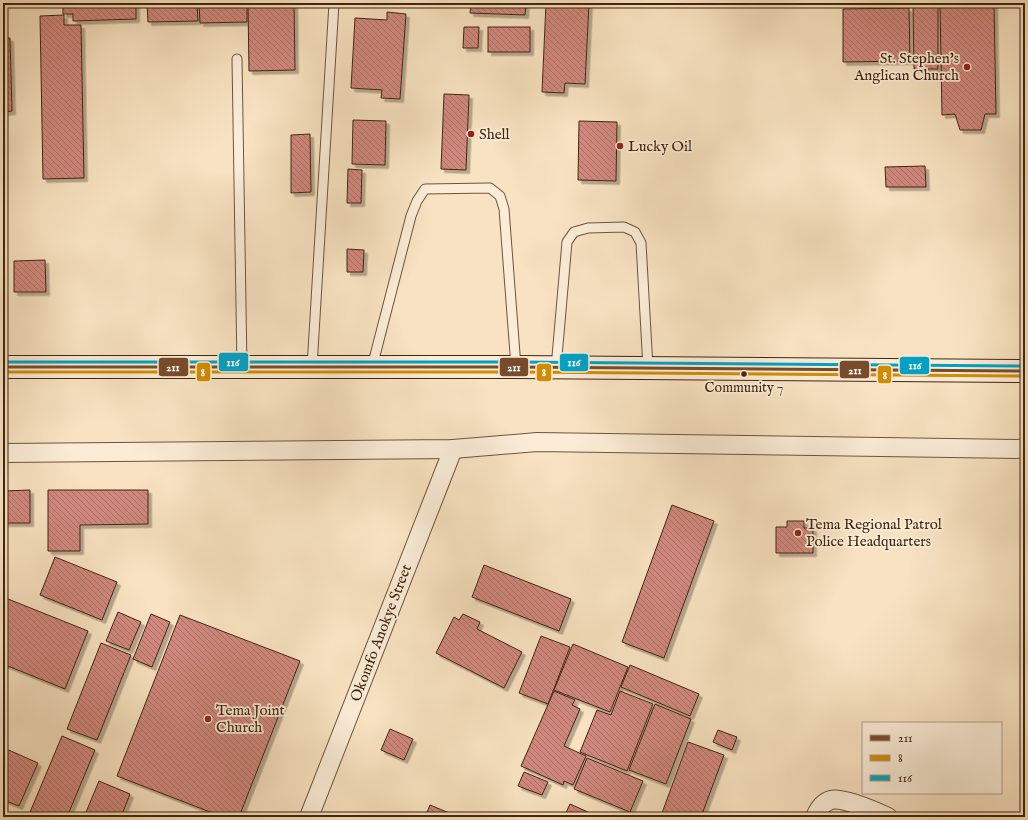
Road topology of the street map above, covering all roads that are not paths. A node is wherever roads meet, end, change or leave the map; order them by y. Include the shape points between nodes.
1 (334, 3) edge
2 (237, 59) dead end
3 (3, 367) edge
4 (242, 367) junction
5 (312, 367) junction
6 (372, 367) junction
7 (516, 367) junction
8 (556, 368) junction
9 (648, 368) junction
10 (1025, 371) edge
11 (453, 449) junction
12 (1025, 449) edge
13 (3, 453) edge
14 (309, 817) edge
15 (815, 817) edge
16 (888, 817) edge

1 - 5 lane
2 - 4 lane
3 - 4 main road
4 - 5 main road
5 - 6 main road
6 - 7 main road
6 - 7 lane via 417,201 426,189 490,188 500,196 504,210
7 - 8 main road
8 - 9 main road
8 - 9 lane via 567,242 574,232 588,228 624,227 635,232 641,243
9 - 10 main road
11 - 12 street via 537,442
11 - 13 street
11 - 14 street, Okomfo Anokye Street
15 - 16 street via 825,802 833,799 864,806

